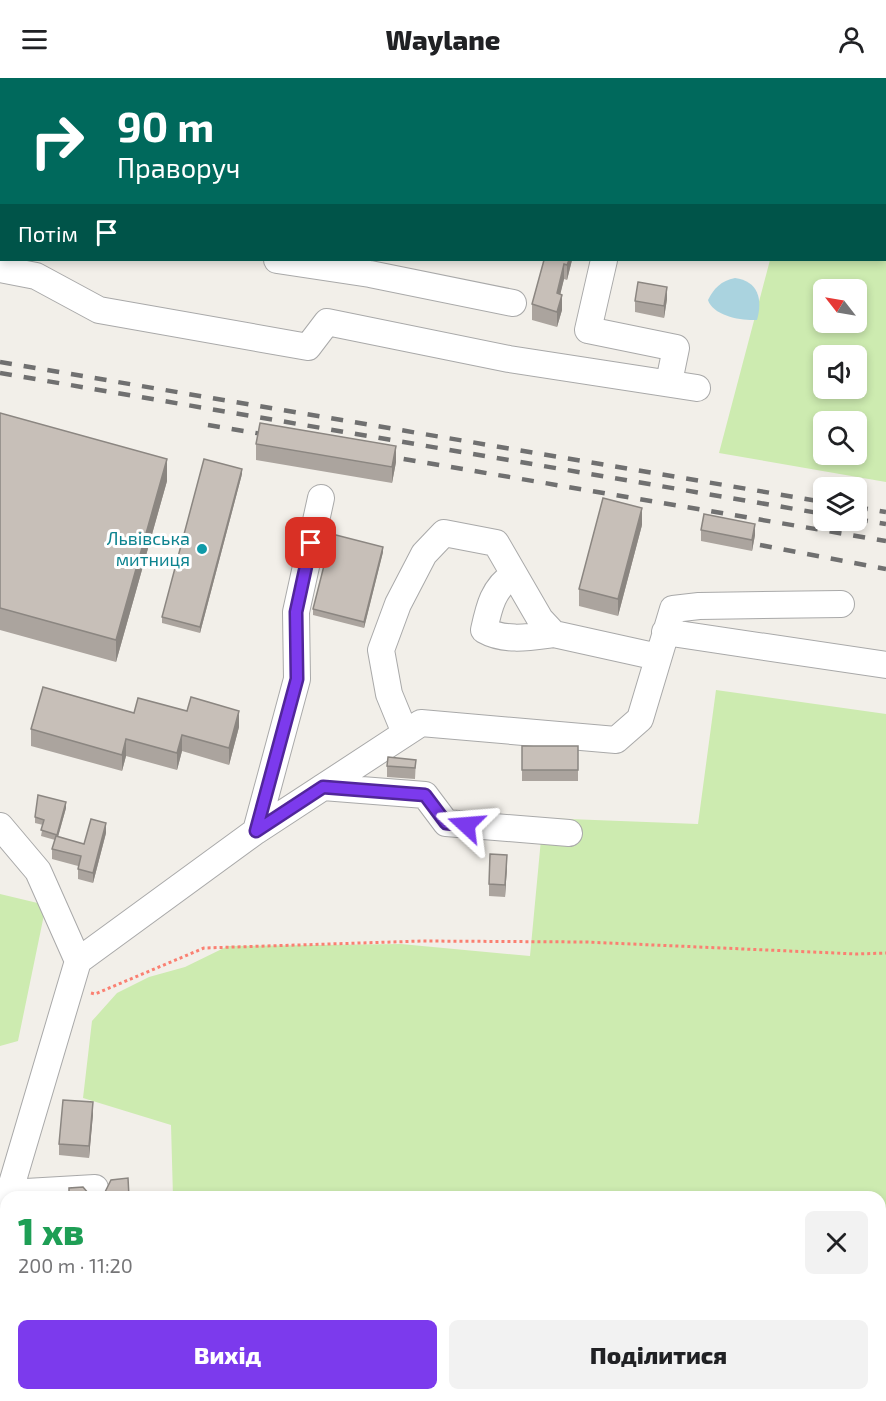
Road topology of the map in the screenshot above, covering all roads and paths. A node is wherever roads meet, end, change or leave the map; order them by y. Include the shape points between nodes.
1 (284, 261) edge
2 (604, 261) edge
3 (0, 269) edge
4 (513, 303) dead end
5 (669, 382) junction
6 (698, 388) dead end
7 (321, 498) dead end
8 (514, 574) junction
9 (841, 604) dead end
10 (665, 632) junction
11 (554, 634) junction
12 (658, 657) junction
13 (886, 665) edge
14 (405, 733) junction
15 (323, 787) junction
16 (0, 826) edge
17 (256, 831) junction
18 (569, 833) dead end
19 (886, 953) edge
20 (78, 961) junction
21 (70, 988) junction
22 (10, 1191) edge
23 (70, 1191) edge
24 (96, 1191) edge

1 - 4 street
2 - 5 street via 588,330 676,348
3 - 5 street via 36,276 99,310 308,347 327,322 509,359
5 - 6 street
7 - 17 street via 296,612 297,679
8 - 11 street via 540,619
8 - 11 street via 504,581 490,602 484,630 494,636 522,638
8 - 14 street via 496,543 444,533 424,554 398,604 381,650 389,694
9 - 10 street via 673,609
10 - 12 street
10 - 13 street
11 - 12 street
12 - 14 street via 640,719 616,740 421,723
14 - 15 street
15 - 17 street
15 - 18 street via 425,795 446,823
16 - 20 street via 38,871
17 - 20 street
19 - 21 path via 586,942 423,941 204,948 95,994
20 - 21 street
21 - 22 street
23 - 24 street

